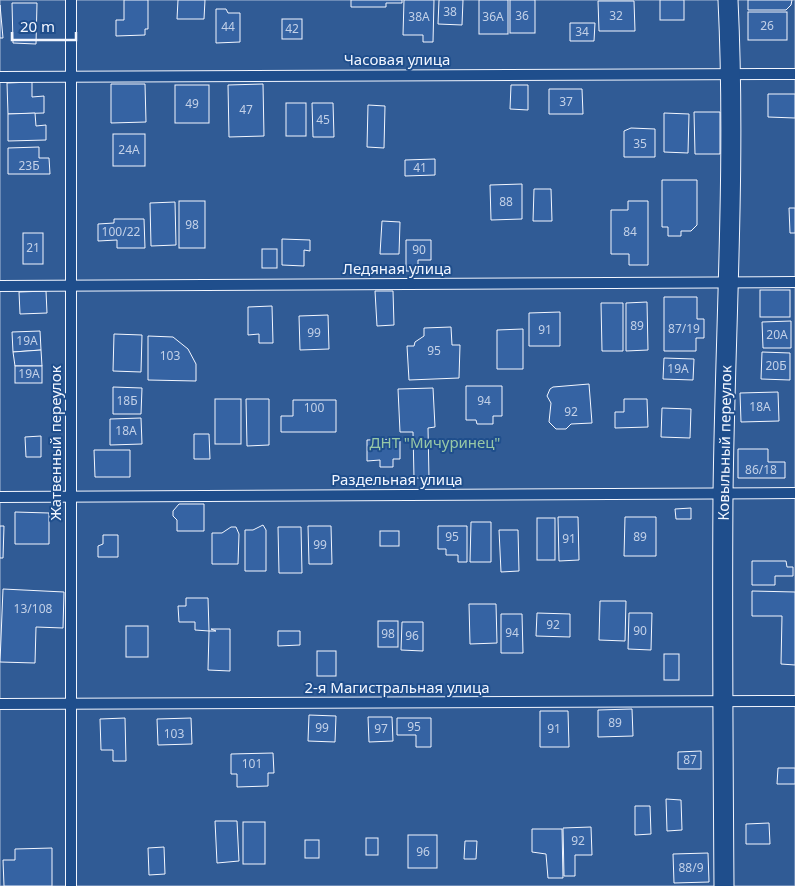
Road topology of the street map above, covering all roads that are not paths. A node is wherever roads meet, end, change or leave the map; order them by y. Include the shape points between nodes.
1 (71, 0) edge
2 (728, 0) edge
3 (732, 74) junction
4 (795, 74) edge
5 (0, 76) edge
6 (71, 76) junction
7 (729, 282) junction
8 (795, 282) edge
9 (72, 285) junction
10 (0, 286) edge
11 (723, 493) junction
12 (795, 493) edge
13 (0, 497) edge
14 (71, 497) junction
15 (795, 701) edge
16 (723, 702) junction
17 (0, 704) edge
18 (71, 705) junction
19 (71, 886) edge
20 (724, 886) edge

1 - 6 lane, Жатвенный переулок
2 - 3 street, Ковыльный переулок
3 - 4 lane, Часовая улица
3 - 6 lane, Часовая улица
3 - 7 street, Ковыльный переулок
5 - 6 lane, Часовая улица
6 - 9 lane, Жатвенный переулок
7 - 8 lane, Ледяная улица
7 - 9 lane, Ледяная улица
7 - 11 street, Ковыльный переулок
9 - 10 lane, Ледяная улица
9 - 14 lane, Жатвенный переулок
11 - 12 lane, Раздельная улица
11 - 14 lane, Раздельная улица
11 - 16 street, Ковыльный переулок
13 - 14 lane, Раздельная улица
14 - 18 lane, Жатвенный переулок
15 - 16 lane, 2-я Магистральная улица
16 - 18 lane, 2-я Магистральная улица
16 - 20 street, Ковыльный переулок
17 - 18 lane, 2-я Магистральная улица
18 - 19 lane, Жатвенный переулок

